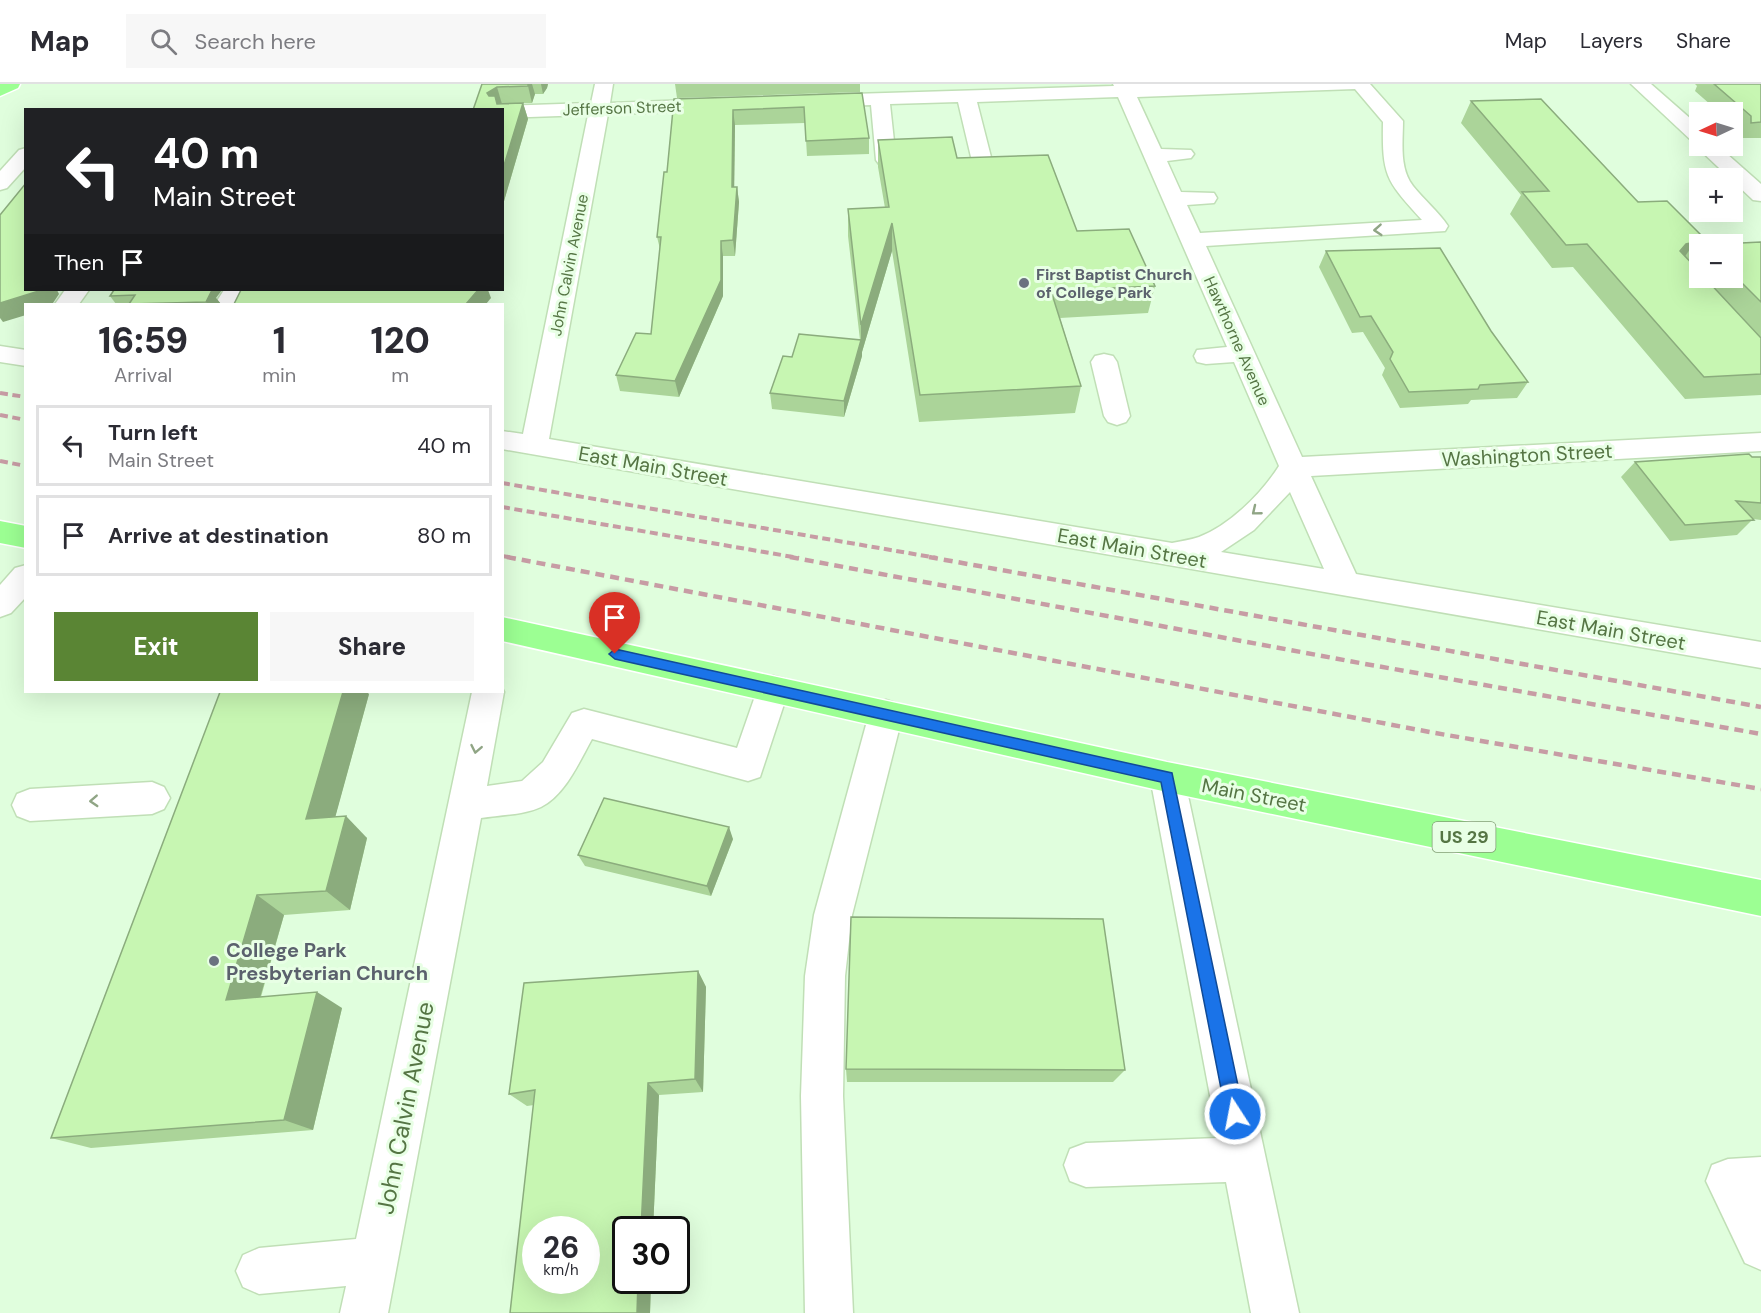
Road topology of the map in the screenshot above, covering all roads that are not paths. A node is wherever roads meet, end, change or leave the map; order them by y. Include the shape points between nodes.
1 (11, 84) edge
2 (604, 84) edge
3 (1354, 84) edge
4 (1360, 84) edge
5 (1640, 84) edge
6 (1286, 85) edge
7 (1123, 88) edge
8 (0, 90) edge
9 (919, 91) edge
10 (966, 97) junction
11 (880, 99) junction
12 (798, 102) edge
13 (740, 104) edge
14 (599, 109) junction
15 (504, 112) edge
16 (1689, 128) edge
17 (1184, 154) dead end
18 (24, 156) edge
19 (1154, 156) junction
20 (1718, 156) edge
21 (981, 158) edge
22 (886, 160) edge
23 (0, 184) edge
24 (1761, 195) edge
25 (1206, 198) dead end
26 (1173, 199) junction
27 (1192, 240) junction
28 (0, 354) edge
29 (1243, 354) junction
30 (1206, 356) dead end
31 (24, 358) edge
32 (1104, 362) dead end
33 (1117, 416) dead end
34 (504, 440) edge
35 (1761, 442) edge
36 (534, 445) junction
37 (1293, 467) junction
38 (0, 532) edge
39 (24, 537) edge
40 (1169, 555) junction
41 (15, 578) edge
42 (1346, 585) junction
43 (0, 604) edge
44 (504, 629) edge
45 (1761, 655) edge
46 (773, 689) junction
47 (488, 693) edge
48 (886, 714) junction
49 (1167, 777) junction
50 (152, 798) dead end
51 (30, 805) dead end
52 (465, 805) junction
53 (1761, 898) edge
54 (1244, 1159) junction
55 (1086, 1165) dead end
56 (1761, 1179) edge
57 (1761, 1247) edge
58 (374, 1260) junction
59 (259, 1271) dead end
60 (364, 1313) edge
61 (829, 1313) edge
62 (1275, 1313) edge

1 - 8 main road
2 - 14 street, John Calvin Avenue
3 - 6 street
4 -> 27 street via 1393,121 1393,162 1401,185 1437,226
5 - 16 street
6 - 7 street
7 - 10 street
7 - 19 street, Hawthorne Avenue via 1148,121
9 - 10 street
9 - 11 street
10 - 21 street
11 - 12 street
11 - 22 street
13 - 14 street, Jefferson Street
14 - 15 street, Jefferson Street
14 - 36 street, John Calvin Avenue
17 - 19 street
18 - 23 street
19 - 26 street, Hawthorne Avenue
20 - 24 street
25 - 26 street
26 - 27 street, Hawthorne Avenue
27 - 29 street, Hawthorne Avenue
28 - 31 street
29 - 30 street
29 - 37 street, Hawthorne Avenue
32 - 33 street
34 - 36 street, East Main Street
35 - 37 street, Washington Street
36 - 40 street, East Main Street via 985,514
37 -> 40 street via 1283,485 1235,528 1209,545
37 - 42 street, Hawthorne Avenue
38 - 39 main road
40 - 42 street, East Main Street
41 - 43 street
42 - 45 street, East Main Street
44 - 46 main road, Main Street / US 29
46 - 48 main road, Main Street / US 29
46 - 52 street via 748,766 584,723 555,773 531,795
47 -> 52 street, John Calvin Avenue
48 - 49 main road, Main Street / US 29
48 - 61 street via 833,915 825,976 822,1096
49 - 53 main road, Main Street / US 29
49 - 54 street
50 -> 51 street
52 - 58 street, John Calvin Avenue
54 - 55 street
54 - 62 street
56 - 57 street via 1728,1181
58 - 59 street
58 - 60 street, John Calvin Avenue

